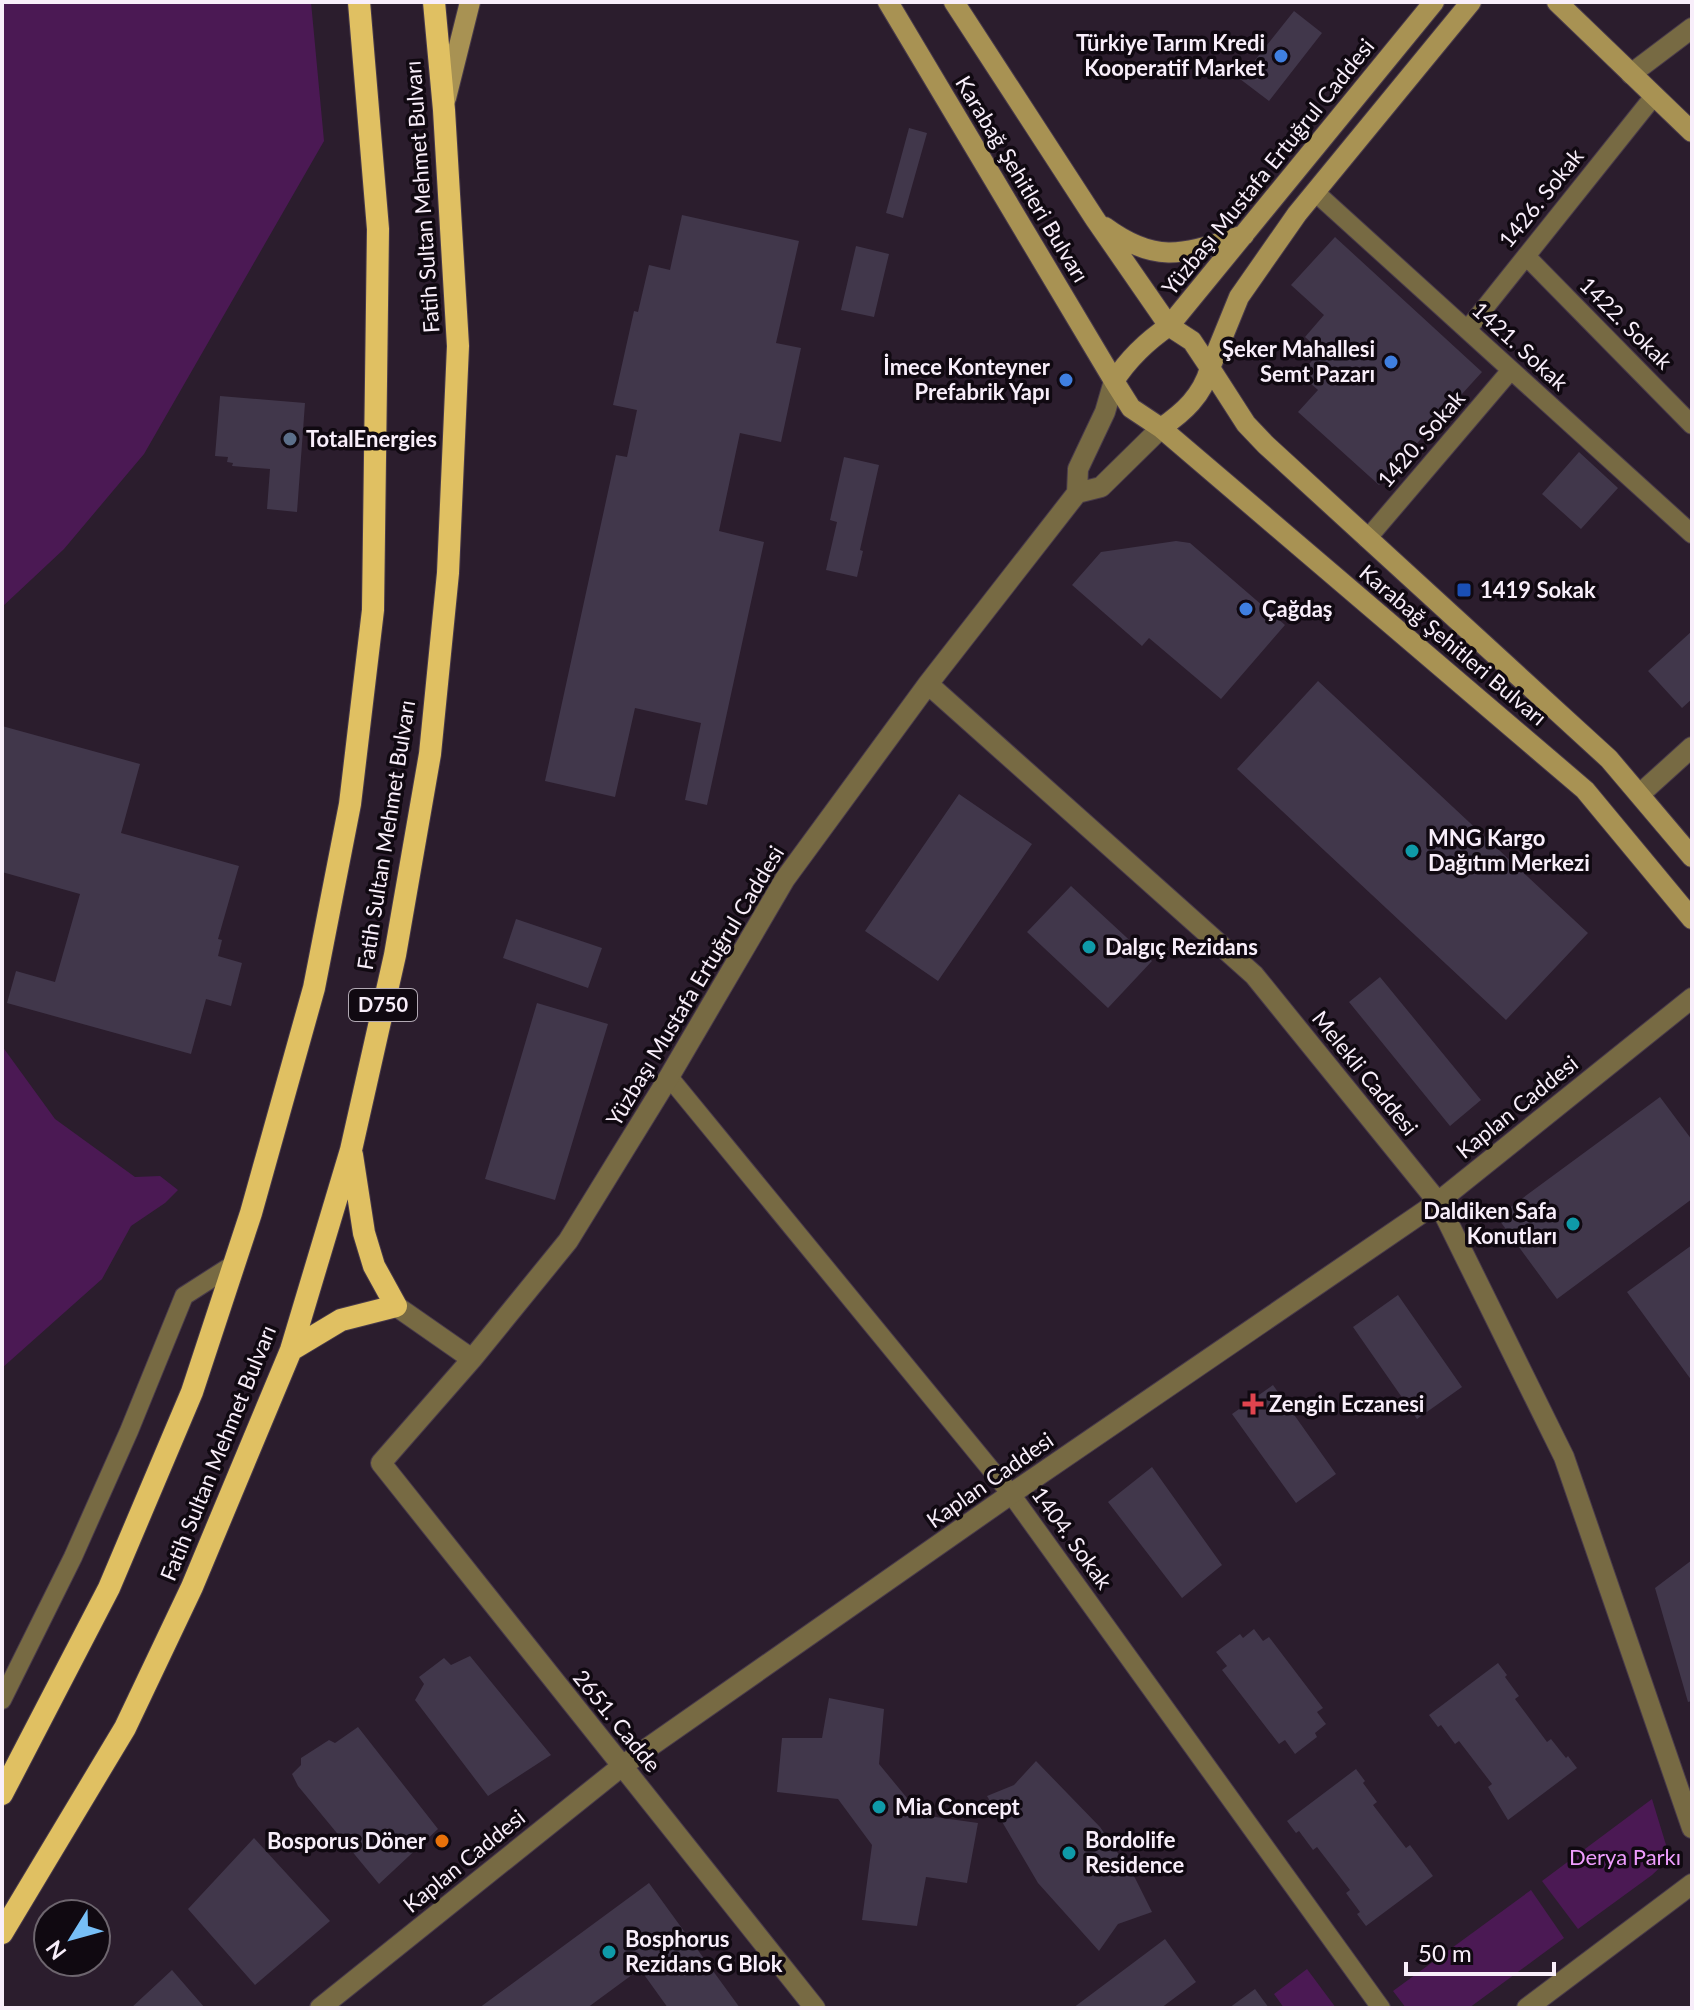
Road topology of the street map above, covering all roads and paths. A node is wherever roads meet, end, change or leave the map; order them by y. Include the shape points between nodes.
1 (359, 2) edge
2 (434, 2) edge
3 (470, 2) edge
4 (888, 2) edge
5 (954, 2) edge
6 (1434, 2) edge
7 (1471, 2) edge
8 (1557, 2) edge
9 (1692, 28) edge
10 (1631, 74) junction
11 (1654, 96) junction
12 (444, 110) junction
13 (1692, 132) edge
14 (1315, 192) junction
15 (1095, 219) junction
16 (1244, 235) junction
17 (1526, 256) junction
18 (1169, 326) junction
19 (1467, 330) junction
20 (1210, 368) junction
21 (1511, 370) junction
22 (1114, 381) junction
23 (1692, 425) edge
24 (1161, 428) junction
25 (1077, 493) junction
26 (1692, 534) edge
27 (1367, 539) junction
28 (928, 684) junction
29 (1692, 747) edge
30 (1640, 794) junction
31 (1692, 857) edge
32 (1692, 919) edge
33 (1692, 998) edge
34 (669, 1077) junction
35 (351, 1150) junction
36 (1438, 1202) junction
37 (234, 1264) junction
38 (396, 1306) junction
39 (291, 1350) junction
40 (472, 1359) junction
41 (381, 1463) joint
42 (1011, 1494) junction
43 (2, 1700) edge
44 (622, 1766) junction
45 (2, 1794) edge
46 (1692, 1828) edge
47 (1692, 1884) edge
48 (2, 1933) edge
49 (320, 2008) edge
50 (815, 2008) edge
51 (1381, 2008) edge
52 (1527, 2008) edge

1 - 37 highway, Fatih Sultan Mehmet Bulvarı via 378,229 373,610 350,804 314,988
2 - 12 highway, Fatih Sultan Mehmet Bulvarı / D750
3 - 12 main road
4 - 22 main road, Karabağ Şehitleri Bulvarı
5 - 15 main road, Karabağ Şehitleri Bulvarı
6 - 16 main road, Yüzbaşı Mustafa Ertuğrul Caddesi
7 - 14 main road
8 - 10 main road
9 - 10 street
10 - 11 main road
11 - 13 main road
11 - 17 street, 1426. Sokak
12 - 35 highway, Fatih Sultan Mehmet Bulvarı / D750 via 458,346 448,573 430,754 395,955
14 - 19 street, 1421. Sokak
14 - 20 main road via 1239,297
15 - 16 main road via 1138,247 1158,253 1181,253
15 - 18 main road, Karabağ Şehitleri Bulvarı
16 - 18 main road, Yüzbaşı Mustafa Ertuğrul Caddesi
17 - 19 street, 1426. Sokak
17 - 23 street, 1422. Sokak
18 - 20 main road, Karabağ Şehitleri Bulvarı via 1192,341
18 - 22 main road via 1137,352
19 - 21 street, 1421. Sokak
20 - 24 main road via 1198,395
20 - 27 main road, Karabağ Şehitleri Bulvarı via 1246,424
21 - 26 street, 1421. Sokak
21 - 27 street, 1420. Sokak
22 - 24 main road, Karabağ Şehitleri Bulvarı via 1131,408
22 - 25 street, Yüzbaşı Mustafa Ertuğrul Caddesi via 1078,469
24 - 25 street, Yüzbaşı Mustafa Ertuğrul Caddesi via 1101,487
24 - 32 main road, Karabağ Şehitleri Bulvarı via 1585,790
25 - 28 street, Yüzbaşı Mustafa Ertuğrul Caddesi
27 - 30 main road, Karabağ Şehitleri Bulvarı via 1609,759
28 - 34 street, Yüzbaşı Mustafa Ertuğrul Caddesi via 785,879
28 - 36 street, Melekli Caddesi via 1254,975
29 - 30 street
30 - 31 main road, Karabağ Şehitleri Bulvarı
33 - 36 street, Kaplan Caddesi
34 - 40 street, Yüzbaşı Mustafa Ertuğrul Caddesi via 568,1241
34 - 42 street, 1404. Sokak
35 - 38 highway via 364,1233 374,1266
35 - 39 highway, Fatih Sultan Mehmet Bulvarı / D750
36 - 42 street, Kaplan Caddesi
36 - 46 street, Melekli Caddesi via 1564,1457
37 - 43 street via 184,1296 104,1487
37 - 45 highway, Fatih Sultan Mehmet Bulvarı via 192,1392 109,1588
38 - 39 highway via 341,1320
38 - 40 street
39 - 48 highway, Fatih Sultan Mehmet Bulvarı / D750 via 192,1587 125,1728
40 - 41 street, Yüzbaşı Mustafa Ertuğrul Caddesi
41 - 44 street, 2651. Cadde
42 - 44 street, Kaplan Caddesi
42 - 51 street, 1404. Sokak
44 - 49 street, Kaplan Caddesi
44 - 50 street, 2651. Cadde
47 - 52 street

